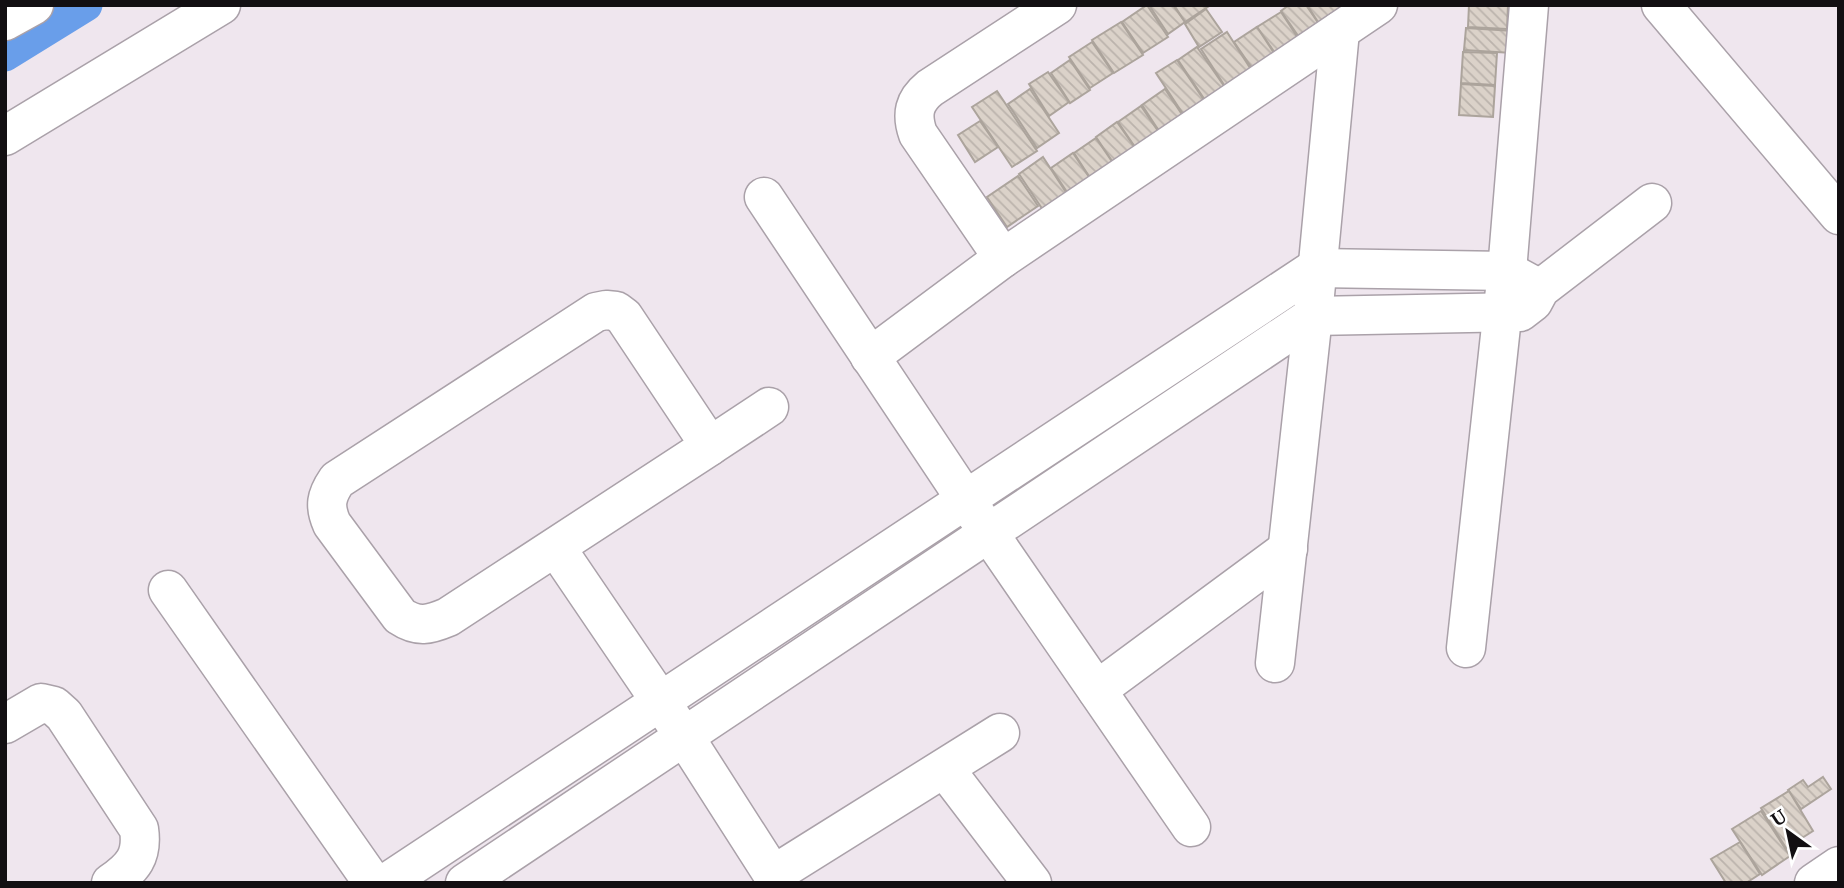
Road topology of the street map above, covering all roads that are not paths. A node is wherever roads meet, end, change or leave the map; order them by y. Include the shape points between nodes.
1 (34, 5) edge
2 (221, 5) edge
3 (1057, 5) edge
4 (1378, 5) edge
5 (1529, 5) edge
6 (1661, 5) edge
7 (5, 21) edge
8 (1340, 31) junction
9 (5, 136) edge
10 (764, 197) dead end
11 (1651, 203) dead end
12 (1839, 215) edge
13 (1003, 258) junction
14 (1315, 268) junction
15 (1507, 271) junction
16 (1540, 289) junction
17 (1501, 312) junction
18 (1313, 316) junction
19 (870, 357) junction
20 (769, 407) dead end
21 (710, 446) junction
22 (966, 500) junction
23 (988, 533) junction
24 (557, 549) junction
25 (1288, 549) junction
26 (168, 590) dead end
27 (1466, 648) dead end
28 (1275, 663) dead end
29 (1097, 690) junction
30 (659, 702) junction
31 (5, 724) edge
32 (1000, 733) dead end
33 (684, 736) junction
34 (945, 769) junction
35 (1191, 827) dead end
36 (1839, 866) edge
37 (768, 879) edge
38 (111, 883) edge
39 (373, 883) edge
40 (386, 883) edge
41 (465, 883) edge
42 (1032, 883) edge
43 (1814, 883) edge

1 - 7 street
2 - 9 street
3 - 13 street via 930,88 915,107 918,134
4 - 8 street
5 - 15 street
6 - 12 street
8 - 13 street
8 - 14 street
10 - 19 street
11 - 16 street
13 - 19 street
14 - 15 street
14 - 18 street
14 - 22 street
15 - 16 street
15 - 17 street
16 - 17 street via 1527,308
17 - 18 street
17 - 27 street
18 - 23 street
18 - 25 street
19 - 22 street
20 - 21 street
21 - 24 street
21 - 24 street via 624,317 606,310 596,312 337,480 328,493 325,509 332,524 400,616 413,624 429,625 448,617
22 - 23 street
22 - 30 street
23 - 29 street
23 - 33 street
24 - 30 street
25 - 28 street
25 - 29 street
26 - 39 street
29 - 35 street
30 - 33 street
30 - 40 street
31 - 38 street via 30,707 41,703 54,706 117,794 139,829 142,845 129,871
32 - 34 street
33 - 37 street
33 - 41 street
34 - 37 street
34 - 42 street
36 - 43 street

